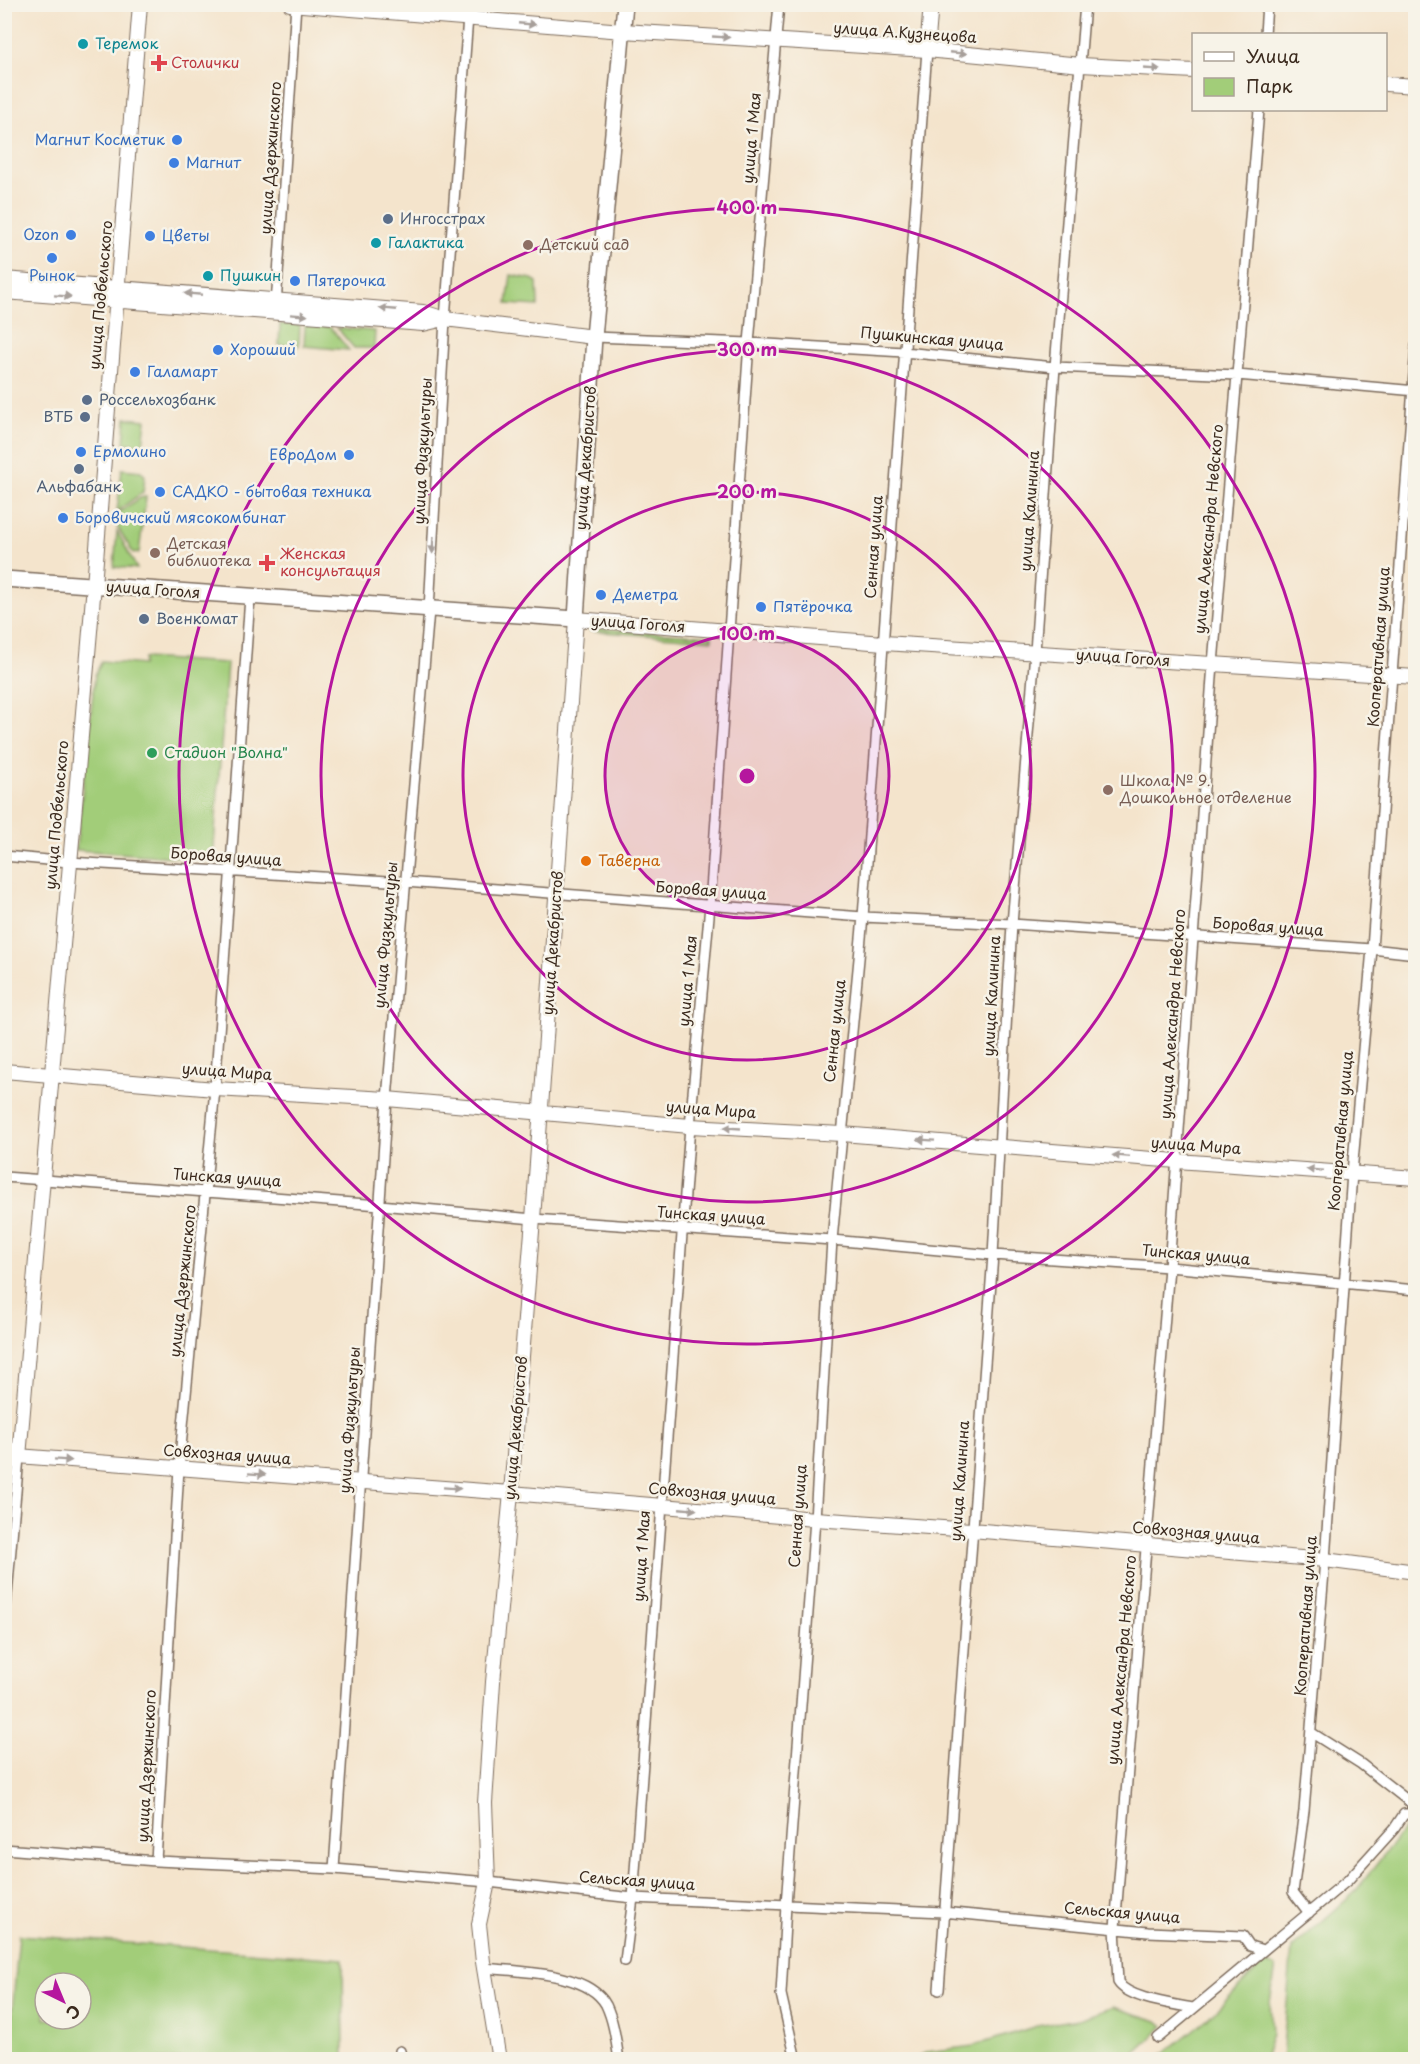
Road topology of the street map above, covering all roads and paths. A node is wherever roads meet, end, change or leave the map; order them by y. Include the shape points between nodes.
1 (140, 4) edge
2 (290, 4) edge
3 (625, 4) edge
4 (779, 4) edge
5 (932, 4) edge
6 (1085, 4) edge
7 (1268, 4) edge
8 (296, 5) edge
9 (469, 12) edge
10 (623, 31) junction
11 (1265, 33) edge
12 (775, 40) junction
13 (927, 50) junction
14 (1081, 65) junction
15 (1192, 71) edge
16 (1387, 84) edge
17 (1416, 86) edge
18 (1259, 111) edge
19 (4, 279) edge
20 (4, 292) edge
21 (117, 294) junction
22 (276, 307) junction
23 (445, 319) junction
24 (594, 337) junction
25 (749, 343) junction
26 (1416, 346) edge
27 (904, 352) junction
28 (1055, 367) junction
29 (1237, 375) junction
30 (1413, 391) edge
31 (4, 579) edge
32 (94, 586) junction
33 (249, 597) junction
34 (429, 610) junction
35 (576, 620) junction
36 (728, 630) junction
37 (884, 643) junction
38 (1035, 652) junction
39 (1213, 664) junction
40 (1392, 675) junction
41 (1416, 676) edge
42 (4, 856) edge
43 (69, 862) junction
44 (230, 872) junction
45 (405, 882) junction
46 (557, 895) junction
47 (710, 905) junction
48 (863, 917) junction
49 (1012, 924) junction
50 (1194, 937) junction
51 (1372, 949) junction
52 (1416, 954) edge
53 (4, 1071) edge
54 (53, 1074) junction
55 (215, 1089) junction
56 (387, 1099) junction
57 (539, 1113) junction
58 (690, 1126) junction
59 (842, 1134) junction
60 (998, 1146) junction
61 (1177, 1161) junction
62 (1352, 1173) junction
63 (4, 1177) edge
64 (1416, 1178) edge
65 (42, 1179) junction
66 (207, 1192) junction
67 (380, 1205) junction
68 (532, 1219) junction
69 (682, 1228) junction
70 (832, 1240) junction
71 (993, 1255) junction
72 (1169, 1267) junction
73 (1343, 1283) junction
74 (1416, 1290) edge
75 (12, 1456) edge
76 (179, 1468) junction
77 (361, 1482) junction
78 (511, 1493) junction
79 (661, 1506) junction
80 (815, 1519) junction
81 (971, 1530) junction
82 (1147, 1545) junction
83 (1325, 1560) junction
84 (1416, 1572) edge
85 (4, 1629) edge
86 (1312, 1733) junction
87 (1406, 1800) junction
88 (1416, 1807) edge
89 (1416, 1814) edge
90 (1404, 1815) junction
91 (4, 1849) edge
92 (156, 1861) junction
93 (334, 1869) junction
94 (488, 1882) junction
95 (633, 1898) junction
96 (786, 1905) junction
97 (943, 1912) junction
98 (1309, 1913) junction
99 (1115, 1928) junction
100 (1263, 1950) junction
101 (625, 1961) dead end
102 (484, 1968) junction
103 (939, 1990) dead end
104 (1193, 2008) junction
105 (1158, 2038) dead end
106 (500, 2060) edge
107 (619, 2060) edge
108 (796, 2060) edge

1 - 21 main road, улица Подбельского
2 - 8 main road, улица А.Кузнецова
3 - 10 main road, улица Декабристов
4 - 12 street, улица 1 Мая
5 - 13 main road, Сенная улица
6 - 14 street, улица Калинина
7 - 11 street
8 - 9 main road, улица А.Кузнецова
8 - 22 street, улица Дзержинского
9 -> 10 main road, улица А.Кузнецова
9 - 23 street, улица Физкультуры
10 -> 12 main road, улица А.Кузнецова
10 - 24 main road, улица Декабристов
12 - 13 main road, улица А.Кузнецова
12 - 25 street, улица 1 Мая
13 -> 14 main road, улица А.Кузнецова
13 - 27 street, Сенная улица
14 -> 15 main road, улица А.Кузнецова
14 - 28 street, улица Калинина
16 - 17 main road
18 - 29 street, улица Александра Невского
19 - 21 main road, Пушкинская улица
20 -> 21 main road, Пушкинская улица
21 - 22 main road, Пушкинская улица
21 - 32 main road, улица Подбельского
22 - 23 main road, Пушкинская улица via 423,324
23 - 24 main road, Пушкинская улица
23 -> 34 street, улица Физкультуры
24 - 25 street, Пушкинская улица
24 - 35 main road, улица Декабристов
25 - 27 street, Пушкинская улица
25 - 36 street, улица 1 Мая
26 - 30 street, Кооперативная улица
27 - 28 street, Пушкинская улица
27 - 37 street, Сенная улица
28 - 29 street, Пушкинская улица
28 - 38 street, улица Калинина
29 - 30 street, Пушкинская улица
29 - 39 street, улица Александра Невского
30 - 40 street, Кооперативная улица
31 - 32 main road, улица Гоголя
32 - 33 main road, улица Гоголя
32 - 43 main road, улица Подбельского
33 - 34 main road, улица Гоголя
33 - 44 street, улица Дзержинского
34 - 35 main road, улица Гоголя
34 - 45 street, улица Физкультуры
35 - 36 main road, улица Гоголя
35 - 46 main road, улица Декабристов
36 - 37 main road, улица Гоголя
36 - 47 street, улица 1 Мая
37 - 38 main road, улица Гоголя
37 - 48 street, Сенная улица
38 - 39 main road, улица Гоголя
38 - 49 street, улица Калинина
39 - 40 main road, улица Гоголя
39 - 50 street, улица Александра Невского
40 - 41 main road, улица Гоголя
40 - 51 street, Кооперативная улица
42 - 43 street, Боровая улица
43 - 44 street, Боровая улица
43 - 54 main road, улица Подбельского
44 - 45 street, Боровая улица
44 - 55 street, улица Дзержинского
45 - 46 street, Боровая улица
45 - 56 street, улица Физкультуры
46 - 47 street, Боровая улица
46 - 57 main road, улица Декабристов
47 - 48 street, Боровая улица
47 - 58 street, улица 1 Мая
48 - 49 street, Боровая улица
48 - 59 street, Сенная улица
49 - 50 street, Боровая улица
49 - 60 street, улица Калинина
50 - 51 street, Боровая улица
50 - 61 street, улица Александра Невского
51 - 52 street, Боровая улица
51 - 62 street, Кооперативная улица
53 - 54 main road, улица Мира
54 - 55 main road, улица Мира
54 - 65 main road, улица Подбельского
55 - 56 main road, улица Мира
55 - 66 street, улица Дзержинского
56 - 57 main road, улица Мира
56 - 67 street, улица Физкультуры
57 - 58 main road, улица Мира
57 - 68 main road, улица Декабристов
59 -> 58 main road, улица Мира
58 - 69 street, улица 1 Мая
60 -> 59 main road, улица Мира
59 - 70 street, Сенная улица
61 -> 60 main road, улица Мира
60 - 71 street, улица Калинина
62 -> 61 main road, улица Мира
61 - 72 street, улица Александра Невского
62 - 64 main road, улица Мира
62 - 73 street, Кооперативная улица
63 - 65 street, Тинская улица
65 - 66 street, Тинская улица
65 - 75 main road, улица Подбельского
66 - 67 street, Тинская улица
66 - 76 street, улица Дзержинского
67 - 68 street, Тинская улица
67 - 77 street, улица Физкультуры
68 - 69 street, Тинская улица
68 - 78 main road, улица Декабристов
69 - 70 street, Тинская улица
69 - 79 street, улица 1 Мая
70 - 71 street, Тинская улица
70 - 80 street, Сенная улица
71 - 72 street, Тинская улица
71 - 81 street, улица Калинина
72 - 73 street, Тинская улица
72 - 82 street, улица Александра Невского
73 - 74 street, Тинская улица
73 - 83 street, Кооперативная улица
75 -> 76 main road, Совхозная улица
75 - 85 street, улица Подбельского
76 -> 77 main road, Совхозная улица
76 - 92 street, улица Дзержинского
77 -> 78 main road, Совхозная улица
77 - 93 street, улица Физкультуры
78 - 79 main road, Совхозная улица
78 - 94 main road, улица Декабристов via 485,1803
79 -> 80 main road, Совхозная улица
79 - 95 street, улица 1 Мая
80 - 81 main road, Совхозная улица
80 - 96 street, Сенная улица
81 - 82 main road, Совхозная улица
81 - 97 street, улица Калинина
82 - 83 main road, Совхозная улица
82 - 99 street, улица Александра Невского
83 - 84 main road, Совхозная улица
83 - 86 street, Кооперативная улица
86 - 87 street via 1361,1764
86 - 98 street, Кооперативная улица via 1293,1892
87 - 88 street
87 - 90 street
89 - 90 street
90 - 98 street via 1348,1880
91 - 92 street, Сельская улица
92 - 93 street, Сельская улица
93 - 94 street, Сельская улица
94 - 95 street, Сельская улица
94 - 102 main road, улица Декабристов via 478,1924
95 - 96 street, Сельская улица
95 - 101 street, улица 1 Мая
96 - 97 street, Сельская улица
96 - 108 street, Сенная улица via 781,1994
97 - 99 street, Сельская улица
97 - 103 street, улица Калинина
98 - 100 street
99 - 100 street, Сельская улица via 1243,1936 1250,1946
99 - 104 street, улица Александра Невского via 1118,1982 1122,1988 1132,1994
100 - 104 street
102 - 106 main road, улица Декабристов
102 - 107 street via 577,1981 593,1989 605,2003 613,2024
104 - 105 street

